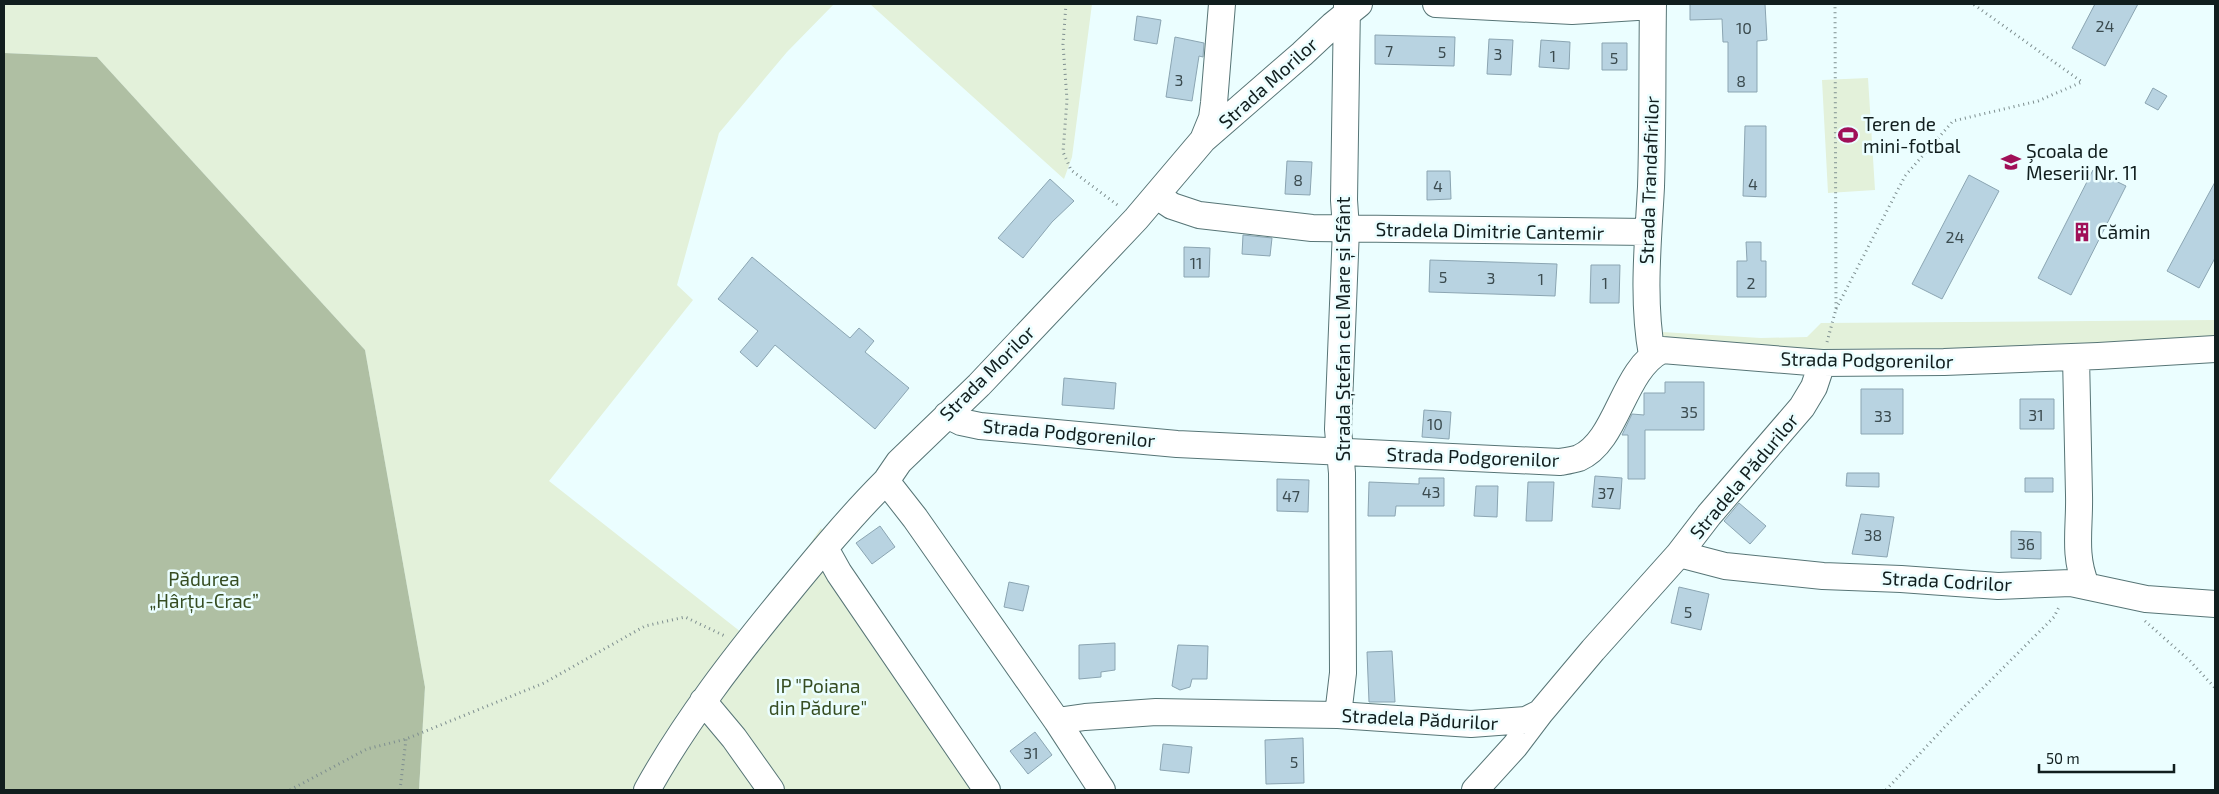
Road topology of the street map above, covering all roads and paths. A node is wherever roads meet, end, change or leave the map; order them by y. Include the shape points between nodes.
1 (1066, 4) edge
2 (1222, 4) edge
3 (1436, 4) edge
4 (1835, 4) edge
5 (1973, 4) edge
6 (1653, 5) edge
7 (1351, 7) edge
8 (1203, 140) junction
9 (1157, 196) junction
10 (1136, 219) junction
11 (1346, 229) junction
12 (1648, 232) junction
13 (1836, 310) junction
14 (2215, 349) edge
15 (1652, 355) junction
16 (2076, 357) junction
17 (1822, 363) junction
18 (947, 414) junction
19 (1340, 453) junction
20 (886, 481) junction
21 (825, 548) junction
22 (1679, 554) junction
23 (2079, 584) junction
24 (2215, 604) edge
25 (2142, 618) dead end
26 (746, 646) junction
27 (2215, 688) edge
28 (703, 701) junction
29 (1540, 713) junction
30 (1338, 715) junction
31 (1057, 721) junction
32 (406, 739) junction
33 (290, 790) edge
34 (400, 790) edge
35 (647, 790) edge
36 (771, 790) edge
37 (987, 790) edge
38 (1102, 790) edge
39 (1475, 790) edge
40 (1886, 790) edge

1 - 10 path via 1063,44 1067,100 1063,152 1071,170
2 - 8 street via 1212,118
3 - 6 street via 1572,11
4 - 13 path
5 - 13 path via 2082,82 2038,100 1953,121 1905,176
6 - 12 street, Strada Trandafirilor
7 - 8 street, Strada Morilor
7 - 11 street, Strada Ștefan cel Mare și Sfânt via 1344,200
8 - 9 street, Strada Morilor
9 - 10 street, Strada Morilor
9 - 11 street, Stradela Dimitrie Cantemir via 1172,206 1199,216
10 - 18 street, Strada Morilor via 979,385
11 - 12 street, Stradela Dimitrie Cantemir
11 - 19 street, Strada Ștefan cel Mare și Sfânt via 1338,420
12 - 15 street, Strada Trandafirilor via 1648,332
13 - 17 path
14 - 16 street, Strada Podgorenilor
15 - 17 street, Strada Podgorenilor via 1662,350 1677,350
15 - 19 street, Strada Podgorenilor via 1640,368 1595,446 1580,457 1560,462 1538,462
16 - 17 street, Strada Podgorenilor
16 - 23 street via 2077,550 2082,575
17 - 22 street, Stradela Pădurilor via 1814,387 1802,407 1708,515
18 - 19 street, Strada Podgorenilor via 961,422 1005,429 1176,444
18 - 20 street, Strada Morilor via 899,462
19 - 30 street, Strada Ștefan cel Mare și Sfânt via 1343,673
20 - 21 street, Strada Morilor via 857,509
20 - 31 street
21 - 26 street, Strada Morilor
21 - 37 street
22 - 23 street, Strada Codrilor via 1725,566 1823,576 1998,586
22 - 29 street, Stradela Pădurilor
23 - 24 street, Strada Codrilor via 2146,599
23 - 40 path via 2054,618
25 - 27 path via 2190,660
26 - 28 street, Strada Morilor
26 - 32 path via 685,616 645,626 544,683
28 - 35 street, Strada Morilor
28 - 36 street
29 - 30 street, Stradela Pădurilor via 1526,720 1471,724
29 - 39 street via 1516,746
30 - 31 street, Stradela Pădurilor via 1156,712
31 - 38 street
32 - 33 path via 367,749
32 - 34 path

